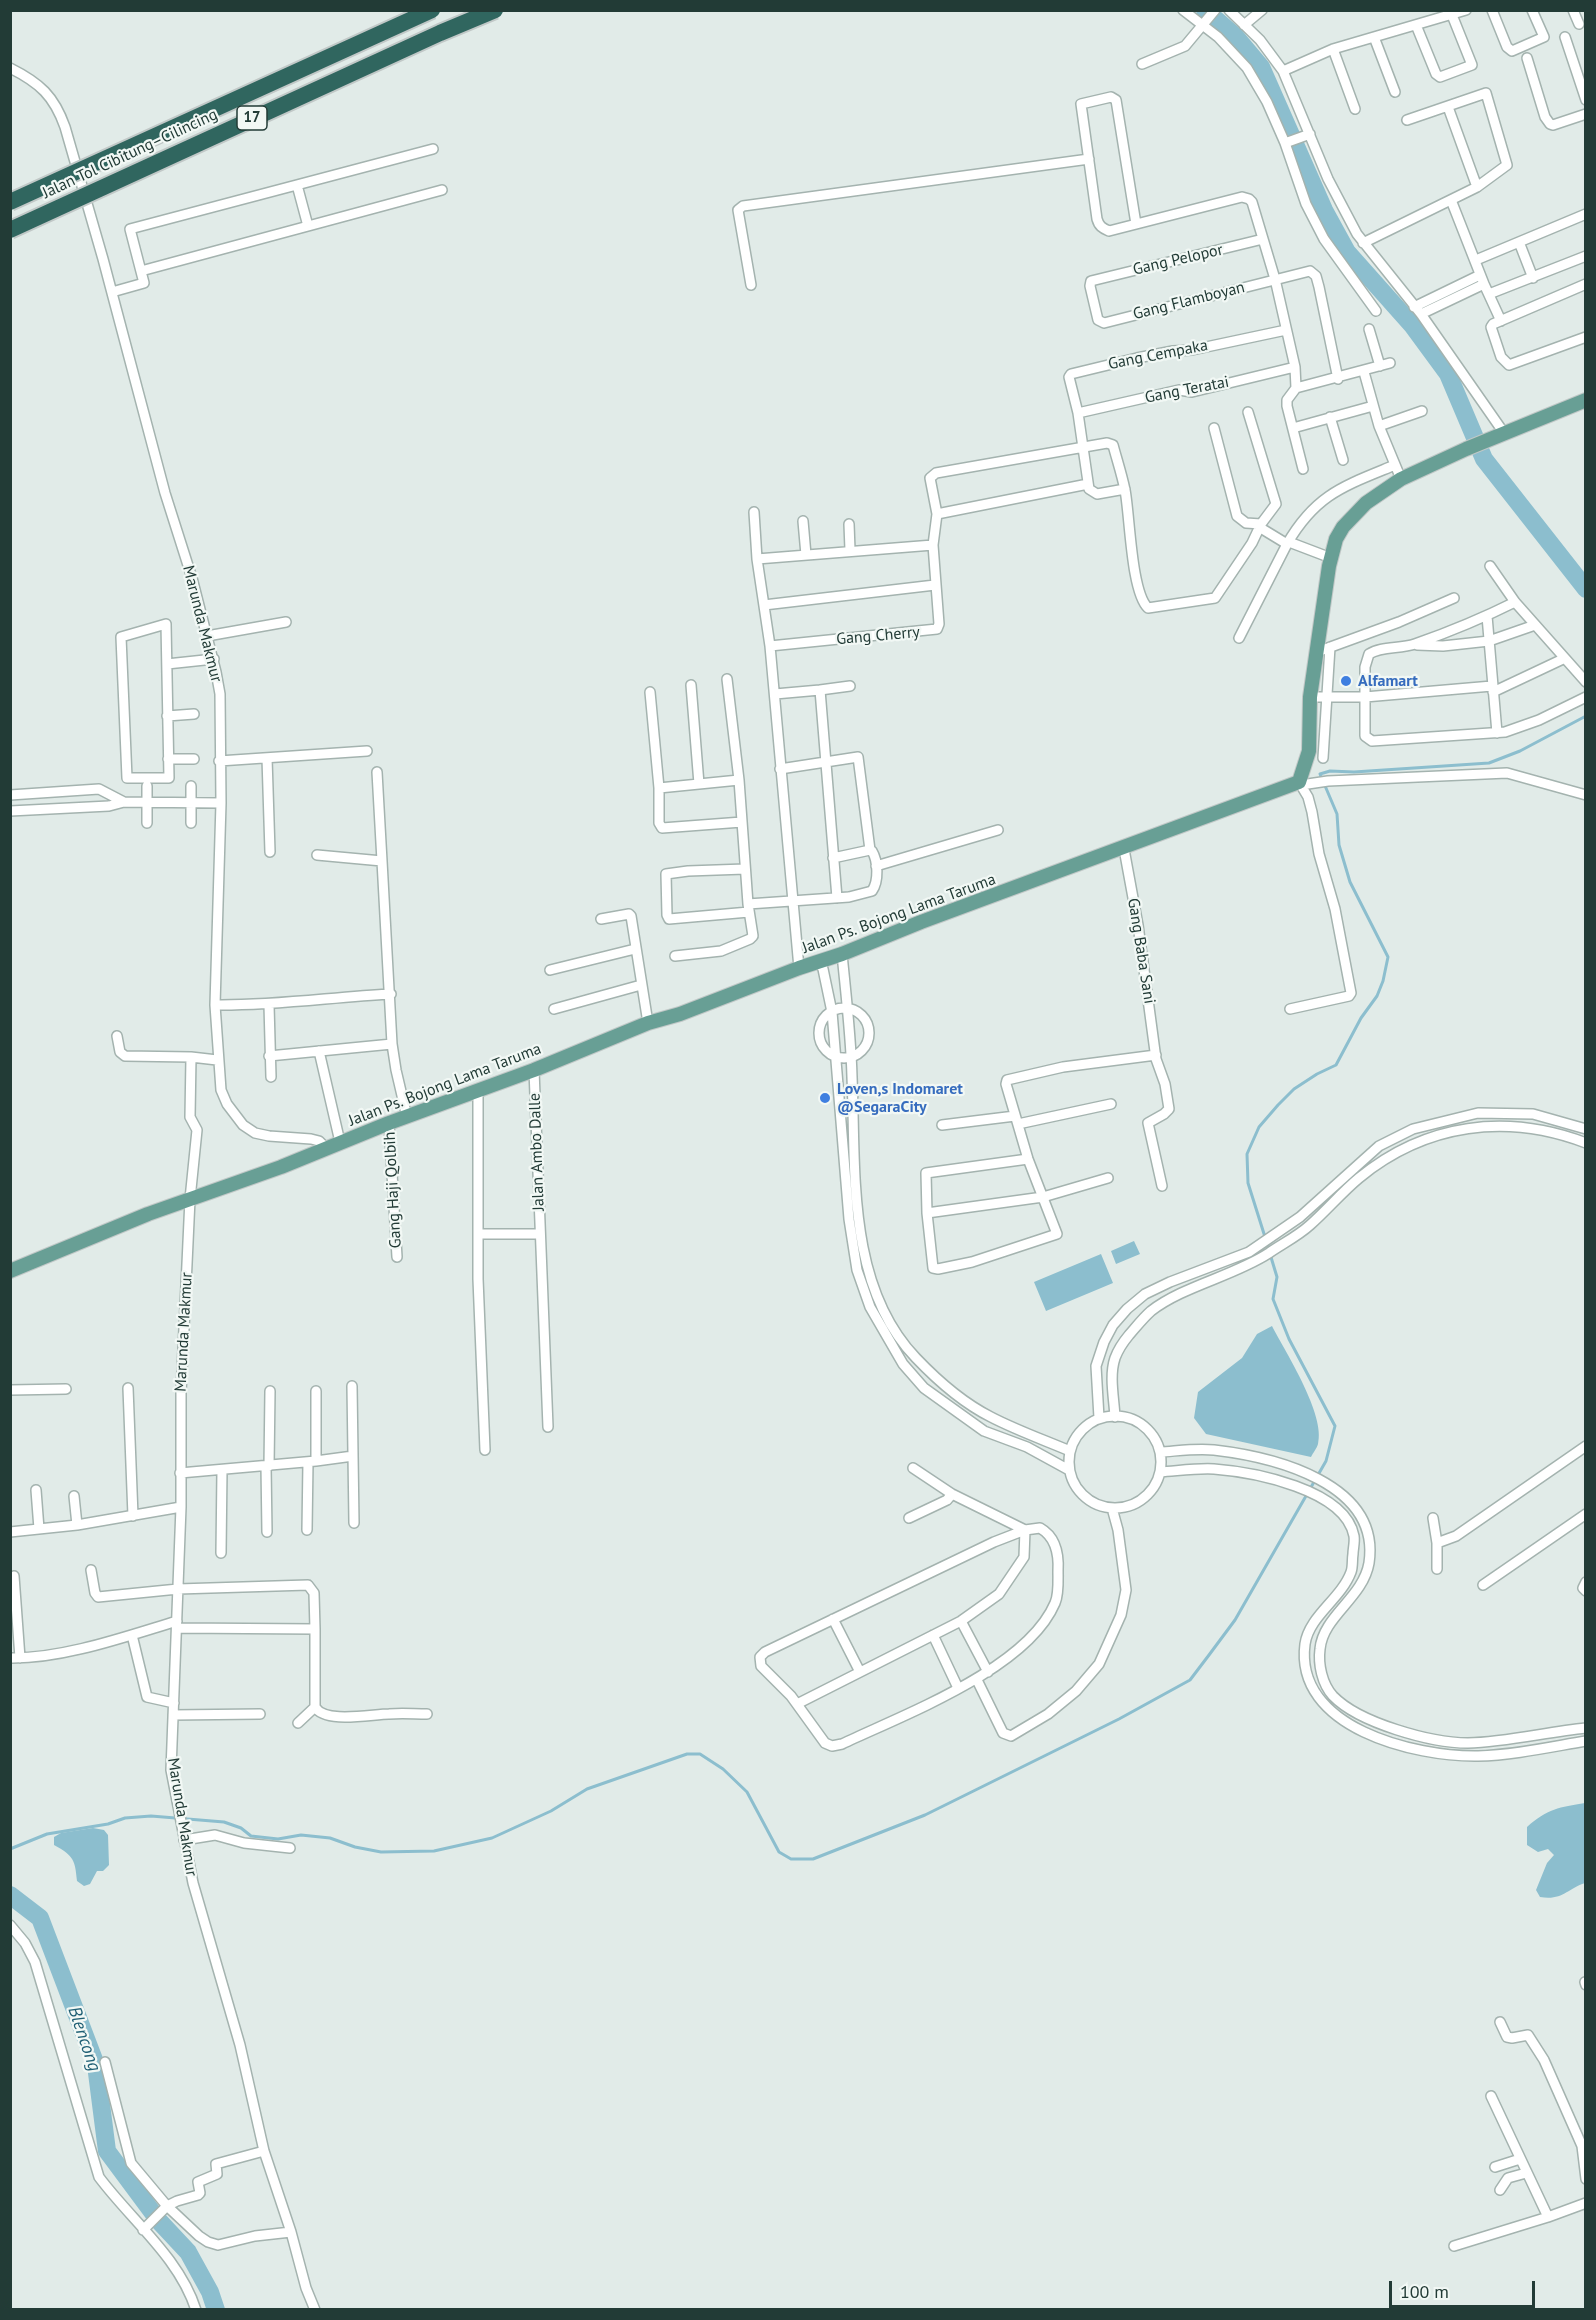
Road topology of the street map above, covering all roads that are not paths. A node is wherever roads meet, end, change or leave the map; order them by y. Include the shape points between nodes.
1 (432, 10) edge
2 (495, 10) edge
3 (1183, 10) edge
4 (1215, 10) edge
5 (1229, 10) edge
6 (1262, 10) edge
7 (1466, 10) edge
8 (1492, 10) edge
9 (1532, 10) edge
10 (1573, 10) edge
11 (1452, 15) junction
12 (1202, 24) junction
13 (1579, 24) dead end
14 (1244, 25) junction
15 (1416, 25) junction
16 (1374, 37) junction
17 (1565, 37) dead end
18 (1332, 49) junction
19 (1527, 58) dead end
20 (1142, 64) dead end
21 (10, 68) edge
22 (1283, 71) junction
23 (1395, 92) dead end
24 (1586, 100) edge
25 (1448, 107) junction
26 (1355, 109) dead end
27 (1586, 114) edge
28 (1407, 120) dead end
29 (1306, 135) junction
30 (1287, 142) junction
31 (433, 149) dead end
32 (1089, 159) junction
33 (297, 185) junction
34 (1477, 187) junction
35 (442, 190) dead end
36 (1451, 200) junction
37 (10, 202) edge
38 (1586, 214) edge
39 (1136, 224) junction
40 (308, 226) junction
41 (10, 230) edge
42 (1263, 239) junction
43 (1519, 242) junction
44 (1363, 243) junction
45 (1586, 256) edge
46 (1476, 260) junction
47 (141, 271) junction
48 (1533, 278) junction
49 (1275, 279) junction
50 (1482, 279) junction
51 (1586, 284) edge
52 (751, 285) dead end
53 (111, 292) junction
54 (1489, 294) junction
55 (1414, 307) junction
56 (1376, 311) dead end
57 (1421, 314) junction
58 (1501, 321) junction
59 (1104, 323) joint
60 (1369, 329) dead end
61 (1286, 330) junction
62 (1586, 338) edge
63 (1295, 367) junction
64 (1364, 372) junction
65 (1338, 379) junction
66 (1296, 388) junction
67 (1586, 400) edge
68 (1373, 406) junction
69 (1422, 411) dead end
70 (1248, 412) dead end
71 (1078, 413) junction
72 (1330, 417) junction
73 (1379, 426) junction
74 (1214, 428) dead end
75 (1293, 428) junction
76 (1500, 435) junction
77 (1084, 447) junction
78 (1343, 460) dead end
79 (1395, 465) junction
80 (1303, 469) dead end
81 (1401, 479) junction
82 (1088, 484) junction
83 (1125, 489) junction
84 (754, 512) dead end
85 (937, 514) junction
86 (803, 521) dead end
87 (849, 524) dead end
88 (1260, 526) junction
89 (1288, 543) junction
90 (933, 545) junction
91 (850, 550) junction
92 (806, 555) junction
93 (1331, 558) junction
94 (757, 559) junction
95 (1490, 566) dead end
96 (936, 585) junction
97 (1454, 598) dead end
98 (1515, 602) junction
99 (764, 604) junction
100 (1487, 616) junction
101 (286, 622) dead end
102 (1535, 625) junction
103 (207, 636) junction
104 (1239, 638) dead end
105 (1489, 641) junction
106 (1412, 645) junction
107 (770, 646) junction
108 (1323, 649) junction
109 (214, 659) junction
110 (1563, 659) junction
111 (167, 664) junction
112 (727, 679) dead end
113 (1586, 682) edge
114 (691, 685) dead end
115 (850, 686) dead end
116 (1493, 689) junction
117 (820, 690) junction
118 (650, 692) dead end
119 (775, 694) junction
120 (1310, 697) junction
121 (1326, 697) junction
122 (1365, 697) junction
123 (1586, 697) edge
124 (194, 714) dead end
125 (167, 716) junction
126 (1497, 733) junction
127 (367, 751) dead end
128 (267, 758) junction
129 (1323, 758) dead end
130 (168, 759) junction
131 (194, 759) dead end
132 (219, 761) junction
133 (824, 762) junction
134 (780, 769) junction
135 (377, 772) dead end
136 (739, 780) junction
137 (699, 784) junction
138 (1300, 784) junction
139 (147, 786) dead end
140 (191, 786) dead end
141 (659, 788) junction
142 (10, 795) edge
143 (1586, 795) edge
144 (124, 802) junction
145 (147, 802) junction
146 (191, 803) junction
147 (221, 803) junction
148 (10, 811) edge
149 (742, 822) junction
150 (147, 823) dead end
151 (191, 823) dead end
152 (998, 830) dead end
153 (1124, 849) junction
154 (870, 850) junction
155 (270, 852) dead end
156 (317, 855) dead end
157 (833, 858) junction
158 (382, 861) junction
159 (876, 866) junction
160 (745, 869) junction
161 (837, 898) junction
162 (793, 900) junction
163 (748, 908) junction
164 (602, 919) dead end
165 (635, 949) junction
166 (842, 954) junction
167 (675, 956) dead end
168 (819, 962) junction
169 (799, 968) junction
170 (550, 970) dead end
171 (641, 985) junction
172 (391, 993) junction
173 (214, 1005) junction
174 (268, 1005) junction
175 (554, 1009) dead end
176 (847, 1009) junction
177 (1290, 1010) dead end
178 (832, 1012) junction
179 (648, 1023) junction
180 (117, 1036) dead end
181 (392, 1044) junction
182 (319, 1051) junction
183 (1156, 1054) junction
184 (270, 1056) junction
185 (192, 1057) junction
186 (836, 1057) junction
187 (852, 1057) junction
188 (218, 1060) junction
189 (534, 1070) junction
190 (271, 1077) dead end
191 (478, 1090) junction
192 (1111, 1104) dead end
193 (407, 1117) junction
194 (1017, 1120) junction
195 (389, 1123) junction
196 (942, 1125) dead end
197 (1586, 1129) edge
198 (340, 1142) junction
199 (1586, 1143) edge
200 (326, 1148) junction
201 (1028, 1159) junction
202 (1108, 1178) dead end
203 (1162, 1186) dead end
204 (1043, 1197) junction
205 (190, 1199) junction
206 (927, 1213) junction
207 (479, 1234) junction
208 (540, 1234) junction
209 (397, 1257) dead end
210 (10, 1271) edge
211 (352, 1386) dead end
212 (128, 1388) dead end
213 (66, 1389) dead end
214 (10, 1390) edge
215 (270, 1391) dead end
216 (316, 1392) dead end
217 (1115, 1417) junction
218 (1098, 1418) junction
219 (548, 1427) dead end
220 (1586, 1446) edge
221 (485, 1450) dead end
222 (1070, 1451) junction
223 (1160, 1452) junction
224 (353, 1456) junction
225 (312, 1462) junction
226 (267, 1466) junction
227 (913, 1468) dead end
228 (222, 1470) junction
229 (1069, 1470) junction
230 (180, 1473) junction
231 (1160, 1473) junction
232 (36, 1490) dead end
233 (952, 1494) junction
234 (74, 1496) dead end
235 (181, 1508) junction
236 (1112, 1508) junction
237 (1586, 1514) edge
238 (133, 1516) junction
239 (909, 1518) dead end
240 (1433, 1518) dead end
241 (354, 1523) dead end
242 (77, 1525) junction
243 (39, 1529) junction
244 (307, 1530) dead end
245 (1025, 1530) junction
246 (10, 1532) edge
247 (267, 1532) dead end
248 (1437, 1543) junction
249 (221, 1552) dead end
250 (1437, 1569) dead end
251 (91, 1570) dead end
252 (14, 1576) dead end
253 (1586, 1582) edge
254 (1483, 1585) dead end
255 (178, 1588) junction
256 (1586, 1591) edge
257 (833, 1619) junction
258 (961, 1621) junction
259 (177, 1625) junction
260 (315, 1629) junction
261 (132, 1635) junction
262 (933, 1635) junction
263 (15, 1658) edge
264 (860, 1672) junction
265 (988, 1672) junction
266 (977, 1680) junction
267 (958, 1688) junction
268 (174, 1703) junction
269 (796, 1704) junction
270 (315, 1707) junction
271 (173, 1714) junction
272 (260, 1714) dead end
273 (427, 1714) dead end
274 (298, 1724) dead end
275 (1586, 1728) edge
276 (1586, 1740) edge
277 (184, 1839) junction
278 (290, 1848) dead end
279 (10, 1926) edge
280 (1500, 2022) dead end
281 (105, 2062) dead end
282 (1491, 2096) dead end
283 (264, 2151) junction
284 (1520, 2159) junction
285 (1495, 2167) dead end
286 (1526, 2173) junction
287 (1586, 2179) edge
288 (1500, 2190) dead end
289 (1586, 2203) edge
290 (163, 2209) junction
291 (1548, 2217) junction
292 (146, 2227) junction
293 (291, 2232) junction
294 (1454, 2246) dead end
295 (196, 2310) edge
296 (315, 2310) edge

1 - 37 highway, Jalan Tol Cibitung–Cilincing / 17, bridge
2 - 41 highway, Jalan Tol Cibitung–Cilincing / 17, bridge
3 - 12 street
4 - 12 street
5 - 14 street
6 - 14 street
7 - 11 street
8 - 9 street via 1512,51 1544,37
10 - 13 street
11 - 15 street
11 - 15 street via 1472,64 1440,77
12 - 20 street via 1185,46
12 - 30 street via 1247,68
14 - 22 street
15 - 16 street
16 - 18 street
16 - 23 street
17 - 24 street
18 - 22 street
18 - 26 street
19 - 27 street via 1550,124
21 - 53 street, Marunda Makmur via 37,83 58,108
22 - 29 street
25 - 28 street
25 - 34 street
25 - 34 street via 1487,93 1508,162 1505,169
29 - 30 street
29 - 44 street
30 - 56 street via 1306,204 1324,239
31 - 33 street
32 - 39 street via 1101,227 1109,231
32 - 39 street via 1081,104 1114,98
32 - 52 street via 743,206 738,210
33 - 40 street
33 - 47 street via 130,230
34 - 36 street
35 - 40 street
36 - 44 street
36 - 46 street
38 - 43 street
39 - 42 street via 1242,197 1252,202
40 - 47 street
42 - 49 street
42 - 59 street, Gang Pelopor via 1093,280 1090,284 1098,320
43 - 46 street
43 - 48 street
44 - 55 street
45 - 48 street
46 - 50 street
47 - 53 street via 144,283
48 - 54 street
49 - 59 street, Gang Flamboyan
49 - 61 street
49 - 65 street, Gang Flamboyan via 1310,271 1316,276
50 - 54 street
50 - 55 street
50 - 57 street
51 - 58 street
53 - 103 street, Marunda Makmur
54 - 58 street
55 - 57 street
57 - 76 street
58 - 62 street via 1493,324 1491,331 1501,357 1509,365
60 - 64 street via 1385,365
61 - 63 street
61 - 71 street, Gang Cempaka via 1076,372 1069,377
63 - 66 street
63 - 71 street, Gang Teratai via 1192,392 1179,390
64 - 65 street
64 - 68 street
65 - 66 street
66 - 75 street via 1287,400
67 - 76 main road
68 - 72 street
68 - 73 street
69 - 73 street
70 - 88 street via 1276,504
71 - 77 street
72 - 75 street
72 - 78 street
73 - 79 street
74 - 88 street via 1237,516
75 - 80 street
76 - 81 main road
77 - 82 street
77 - 83 street via 1111,443
77 - 85 street, Gang Cherry via 936,473 930,478
79 - 81 street
79 - 89 street via 1333,492 1309,511
81 - 93 main road via 1354,513 1343,526
82 - 83 street via 1098,494
82 - 85 street
83 - 88 street via 1134,563 1142,599 1148,608 1215,598
84 - 94 street
85 - 90 street, Gang Cherry
86 - 92 street
87 - 91 street
88 - 89 street
89 - 93 street
89 - 104 street
90 - 91 street
90 - 96 street, Gang Cherry
91 - 92 street
92 - 94 street
93 - 108 main road
94 - 99 street
95 - 98 street
96 - 99 street
96 - 107 street, Gang Cherry via 939,624 933,631
97 - 108 street
98 - 100 street
98 - 102 street
99 - 107 street
100 - 105 street
100 - 106 street
101 - 103 street
102 - 105 street
102 - 110 street
103 - 109 street, Marunda Makmur
105 - 106 street
105 - 116 street
106 - 122 street via 1369,654
107 - 119 street
108 - 120 main road
108 - 121 street
109 - 111 street
109 - 132 street, Marunda Makmur via 219,694
110 - 113 street
110 - 116 street
111 - 125 street
111 - 130 street via 166,624 121,637 127,778 169,778
112 - 136 street
114 - 137 street
115 - 117 street
116 - 122 street
116 - 126 street
117 - 119 street
117 - 133 street
118 - 141 street
119 - 134 street
120 - 121 street
120 - 138 main road via 1309,751
121 - 122 street
121 - 129 street
122 - 126 street via 1364,734 1372,741
123 - 126 street via 1539,720
124 - 125 street
125 - 130 street
127 - 128 street
128 - 132 street
128 - 155 street
130 - 131 street
132 - 147 street, Marunda Makmur
133 - 134 street
133 - 154 street via 856,756 859,759
133 - 157 street
134 - 162 street
135 - 158 street
136 - 137 street
136 - 149 street
137 - 141 street
138 - 143 street via 1507,773
138 - 153 main road, Jalan Ps. Bojong Lama Taruma
138 - 177 street via 1312,812 1351,993
139 - 145 street
140 - 146 street
141 - 149 street via 662,828
142 - 144 street via 99,789
144 - 145 street
144 - 148 street
145 - 146 street
145 - 150 street
146 - 147 street
146 - 151 street
147 - 173 street, Marunda Makmur
149 - 160 street
152 - 159 street
153 - 166 main road, Jalan Ps. Bojong Lama Taruma
153 - 183 street, Gang Baba Sani
154 - 157 street
154 - 159 street via 875,853
156 - 158 street
157 - 161 street
158 - 172 street
159 - 161 street via 872,891
160 - 163 street
160 - 163 street via 666,874 667,915 669,919
161 - 162 street
162 - 163 street
162 - 169 street
163 - 167 street via 753,932 750,939 721,951
164 - 165 street via 630,914
165 - 170 street
165 - 171 street
166 - 168 main road, Jalan Ps. Bojong Lama Taruma
166 - 176 street
168 - 169 main road, Jalan Ps. Bojong Lama Taruma
168 - 178 street
169 - 179 main road, Jalan Ps. Bojong Lama Taruma
171 - 175 street
171 - 179 street
172 - 174 street
172 - 181 street
173 - 174 street
173 - 188 street, Marunda Makmur
174 - 184 street
176 - 178 street
176 - 187 street
176 - 187 street via 859,1013 869,1030 867,1044
178 - 186 street
178 - 186 street via 822,1022 820,1036 825,1049
179 - 189 main road, Jalan Ps. Bojong Lama Taruma
180 - 185 street via 120,1052 125,1056
181 - 182 street
181 - 193 street
182 - 184 street
182 - 198 street
183 - 194 street via 1009,1078 1006,1084
183 - 203 street, Gang Baba Sani via 1169,1109 1148,1124
184 - 190 street
185 - 188 street
185 - 205 street, Marunda Makmur via 190,1117 196,1130
186 - 187 street
186 - 229 street via 857,1270 884,1332 903,1364 924,1388 954,1411 984,1431 1027,1447
187 - 222 street via 858,1214 868,1267 893,1327 914,1356 963,1399 990,1417
188 - 200 street, Marunda Makmur via 221,1090 243,1125 269,1136 311,1139
189 - 191 main road, Jalan Ps. Bojong Lama Taruma
189 - 208 street, Jalan Ambo Dalle
191 - 193 main road, Jalan Ps. Bojong Lama Taruma
191 - 207 street
192 - 194 street
193 - 195 main road, Jalan Ps. Bojong Lama Taruma
194 - 196 street
194 - 201 street
195 - 198 main road, Jalan Ps. Bojong Lama Taruma
195 - 209 street, Gang Haji Qolbih
197 - 218 street via 1533,1114 1497,1112 1461,1116 1413,1129 1379,1146 1300,1217 1248,1252 1170,1282 1145,1294 1127,1309 1108,1334 1096,1366
198 - 200 main road, Jalan Ps. Bojong Lama Taruma
199 - 217 street via 1560,1134 1511,1126 1463,1129 1426,1138 1386,1158 1358,1178 1308,1227 1254,1263 1151,1311 1115,1358
200 - 205 main road, Jalan Ps. Bojong Lama Taruma
201 - 204 street
201 - 206 street via 926,1173
202 - 204 street
204 - 206 street
204 - 206 street via 1056,1236 938,1269 932,1267
205 - 210 main road, Jalan Ps. Bojong Lama Taruma
205 - 230 street, Marunda Makmur
207 - 208 street
207 - 221 street
208 - 219 street, Jalan Ambo Dalle
211 - 224 street
212 - 238 street
213 - 214 street
215 - 226 street
216 - 225 street
217 - 218 street
217 - 223 street via 1140,1424
218 - 222 street via 1079,1432
220 - 248 street via 1456,1536
222 - 229 street
223 - 231 street
223 - 275 street via 1213,1450 1262,1459 1328,1482 1345,1495 1368,1536 1369,1564 1358,1592 1321,1639 1320,1665 1325,1684 1334,1696 1366,1718 1413,1735 1467,1743
224 - 225 street
224 - 241 street
225 - 226 street
225 - 244 street
226 - 228 street
226 - 247 street
227 - 233 street
228 - 230 street
228 - 249 street
229 - 236 street via 1084,1496
230 - 235 street, Marunda Makmur
231 - 236 street via 1141,1500
231 - 276 street via 1213,1469 1255,1476 1321,1497 1343,1515 1354,1536 1352,1571 1335,1600 1312,1626 1305,1646 1308,1675 1316,1695 1346,1722 1389,1744 1446,1754 1500,1754
232 - 243 street
233 - 239 street
233 - 245 street
234 - 242 street
235 - 238 street
235 - 255 street, Marunda Makmur
236 - 266 street via 1125,1590 1121,1615 1099,1664 1076,1691 1048,1714 1011,1736 1003,1733
237 - 254 street
238 - 242 street
240 - 248 street
242 - 243 street
243 - 246 street
245 - 257 street
245 - 258 street via 1024,1557 999,1594
245 - 265 street via 1040,1528 1054,1541 1059,1559 1056,1602 1036,1632
248 - 250 street
251 - 255 street via 98,1597
252 - 263 street
253 - 256 street
255 - 259 street, Marunda Makmur
255 - 260 street via 308,1585 314,1593
257 - 264 street
257 - 269 street via 760,1657 761,1666
258 - 262 street
258 - 265 street
259 - 260 street
259 - 261 street
259 - 268 street, Marunda Makmur
260 - 270 street
261 - 263 street via 87,1647
261 - 268 street via 147,1697
262 - 264 street
262 - 267 street
264 - 269 street
265 - 266 street
266 - 267 street
267 - 269 street via 832,1746 825,1743
268 - 271 street, Marunda Makmur
270 - 273 street via 320,1713 336,1716
270 - 274 street
271 - 272 street
271 - 277 street, Marunda Makmur via 171,1763
277 - 278 street via 215,1835 244,1844
277 - 283 street, Marunda Makmur via 240,2045
279 - 292 street via 25,1943 34,1962 94,2166 112,2194
280 - 287 street via 1507,2037 1528,2035 1544,2060 1582,2146
281 - 290 street via 127,2154
282 - 284 street
283 - 290 street via 216,2164 216,2174 198,2182 198,2195
283 - 293 street, Marunda Makmur
284 - 285 street
284 - 286 street
286 - 288 street via 1508,2178
286 - 291 street
289 - 291 street
290 - 292 street
290 - 293 street via 212,2244
291 - 294 street
292 - 295 street via 178,2271
293 - 296 street, Marunda Makmur

